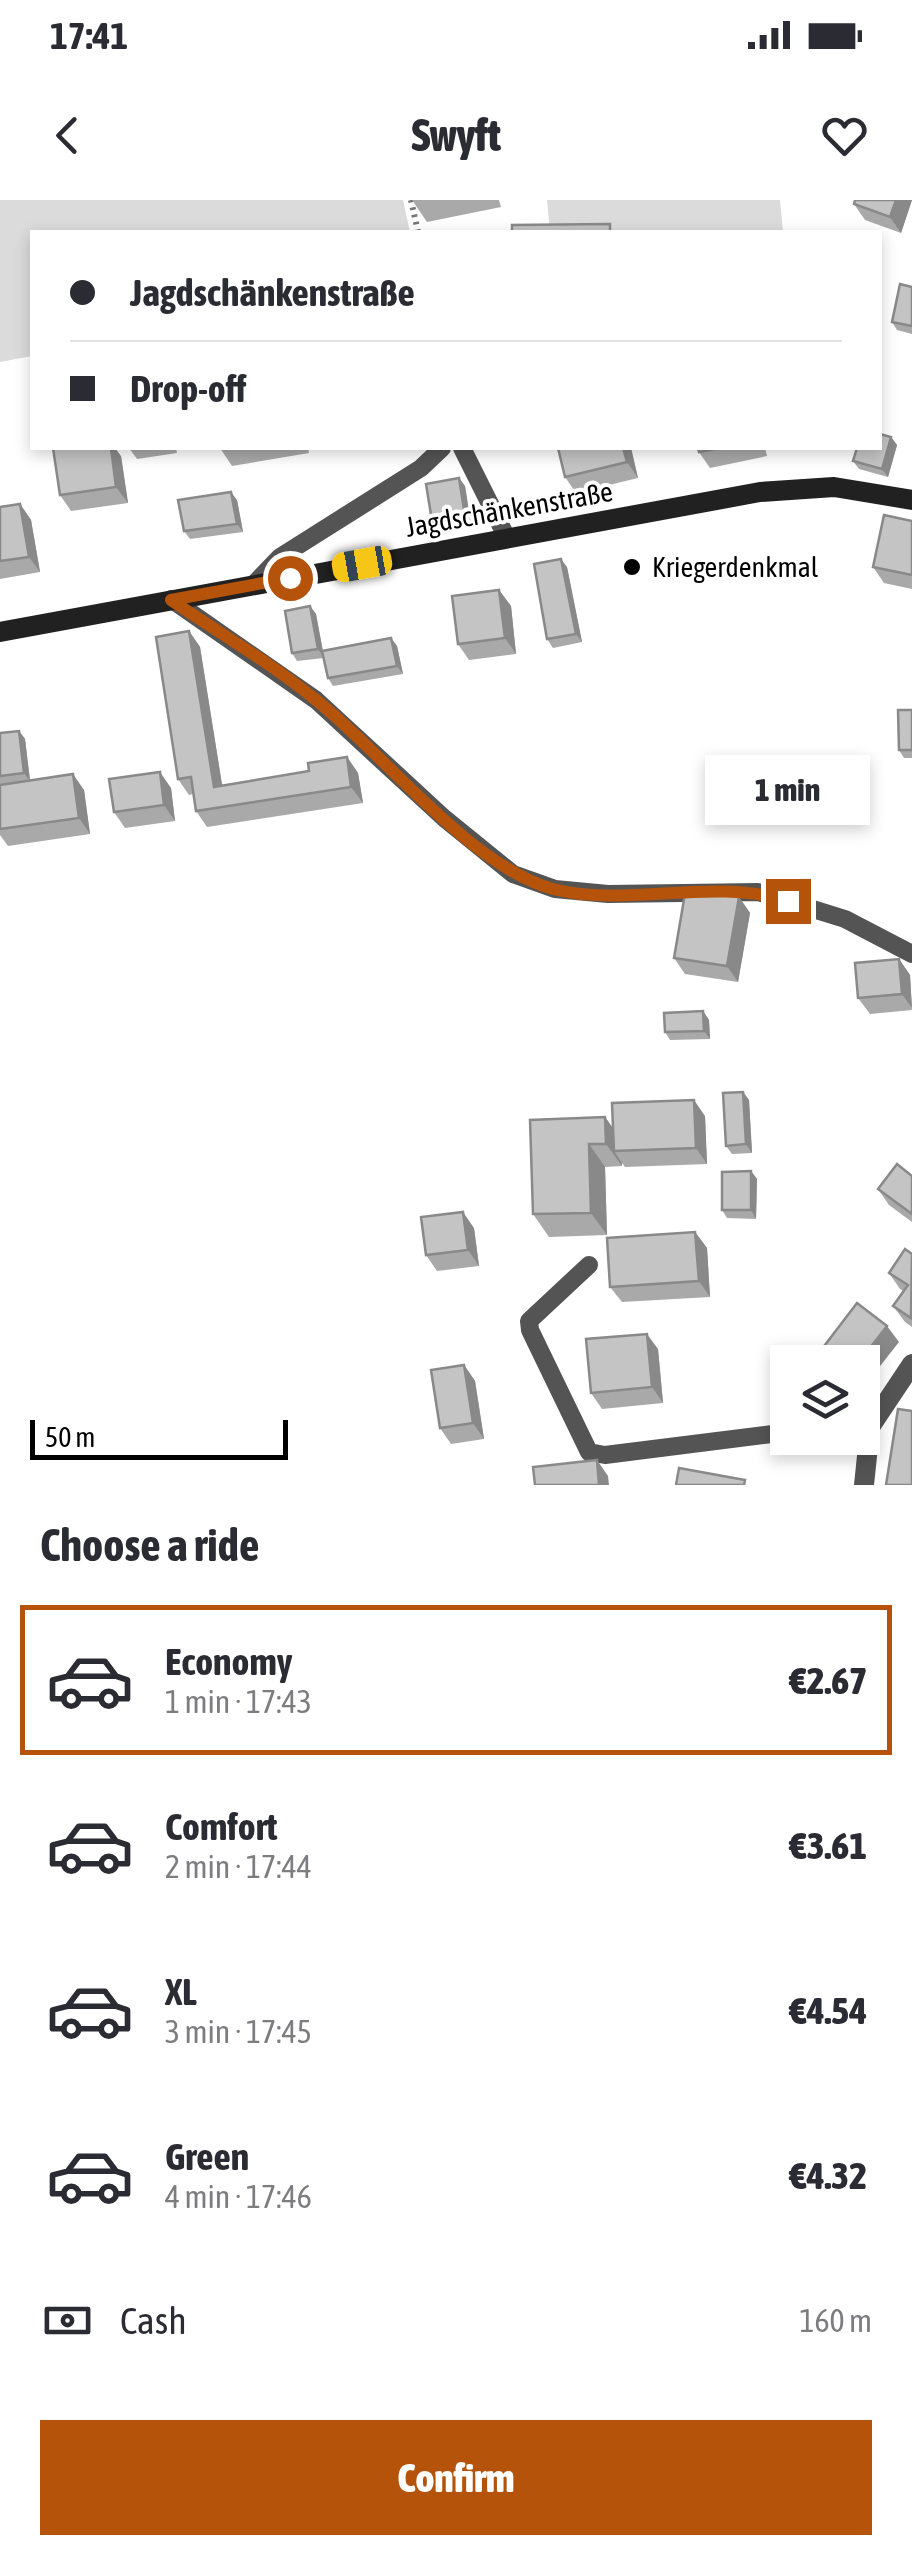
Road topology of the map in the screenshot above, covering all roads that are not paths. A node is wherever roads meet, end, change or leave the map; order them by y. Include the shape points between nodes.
1 (440, 450) edge
2 (463, 450) edge
3 (912, 500) edge
4 (507, 538) junction
5 (254, 584) junction
6 (171, 600) junction
7 (0, 632) edge
8 (912, 954) edge
9 (589, 1265) dead end
10 (912, 1364) edge
11 (880, 1411) edge
12 (770, 1434) edge
13 (865, 1455) edge
14 (864, 1485) edge

1 - 5 lane via 280,557
2 - 4 lane
3 - 4 main road, Jagdschänkenstraße via 834,488 760,492
4 - 5 main road, Jagdschänkenstraße
5 - 6 main road, Jagdschänkenstraße
6 - 7 main road, Jagdschänkenstraße
6 - 8 lane via 316,700 513,874 555,890 608,894 758,892 845,919
9 - 12 lane via 528,1321 589,1452
10 - 11 street
13 - 14 street

